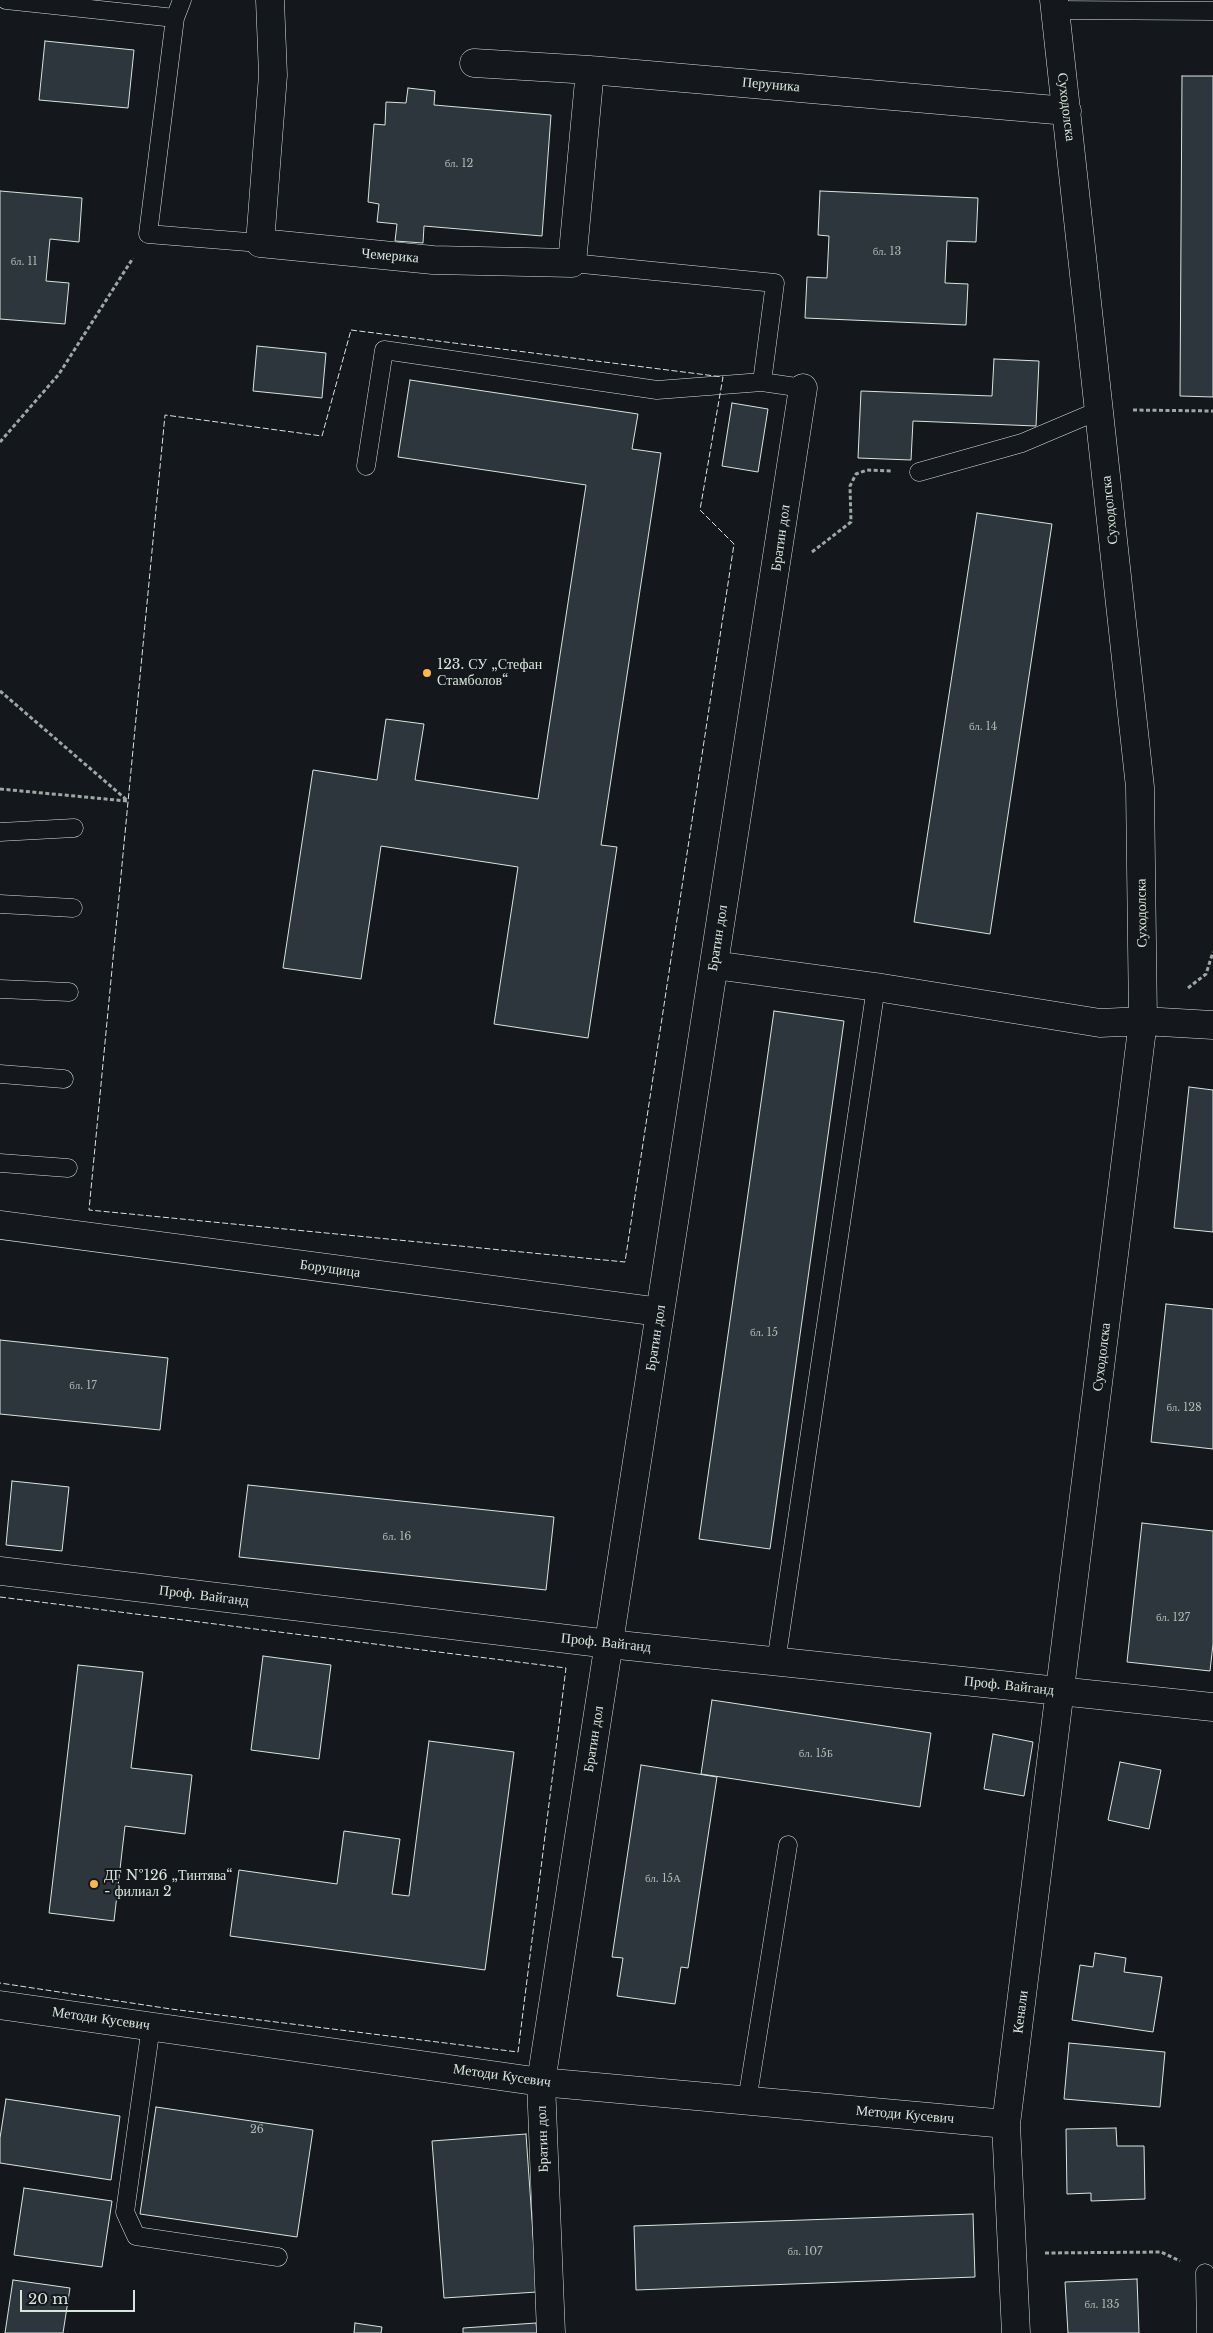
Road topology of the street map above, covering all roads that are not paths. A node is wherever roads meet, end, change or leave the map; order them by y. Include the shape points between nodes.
1 (6, 0) edge
2 (182, 0) edge
3 (270, 0) edge
4 (1054, 5) edge
5 (1213, 11) edge
6 (175, 18) junction
7 (474, 63) dead end
8 (590, 70) junction
9 (1067, 111) junction
10 (260, 244) junction
11 (572, 263) junction
12 (762, 382) junction
13 (803, 388) joint
14 (1100, 410) junction
15 (366, 466) dead end
16 (920, 472) road end
17 (74, 828) dead end
18 (0, 832) edge
19 (0, 904) edge
20 (73, 908) dead end
21 (714, 964) junction
22 (876, 987) junction
23 (0, 989) edge
24 (69, 992) dead end
25 (1143, 1022) junction
26 (1213, 1025) edge
27 (0, 1074) edge
28 (64, 1080) dead end
29 (0, 1163) edge
30 (68, 1168) dead end
31 (0, 1225) edge
32 (660, 1312) junction
33 (0, 1571) edge
34 (609, 1644) junction
35 (776, 1662) junction
36 (1061, 1692) junction
37 (1213, 1707) edge
38 (788, 1845) dead end
39 (0, 2005) edge
40 (151, 2026) junction
41 (541, 2082) junction
42 (747, 2101) junction
43 (1006, 2124) junction
44 (278, 2257) dead end
45 (1205, 2273) road end
46 (551, 2333) edge
47 (1016, 2333) edge
48 (1206, 2333) edge

1 - 6 lane
2 - 6 lane
3 - 10 street via 273,75
4 - 5 lane
4 - 9 street, Суходолска
6 - 10 lane via 148,234
7 - 8 street, Перуника
8 - 9 street, Перуника
8 - 11 street
9 - 14 street, Суходолска
10 - 11 street, Чемерика via 433,260
11 - 12 lane via 775,283
12 - 13 lane, Братин дол
12 - 15 lane, Братин дол via 657,390 384,350
13 - 21 street, Братин дол
14 - 16 lane via 1022,444
14 - 25 street, Суходолска via 1140,788
17 - 18 lane
19 - 20 lane
21 - 22 street
21 - 32 street, Братин дол
22 - 25 street via 1100,1023
22 - 35 lane
23 - 24 lane
25 - 26 street
25 - 36 street, Суходолска
27 - 28 lane
29 - 30 lane
31 - 32 street, Борущица
32 - 34 street, Братин дол
33 - 34 street, Проф. Вайганд
34 - 35 street, Проф. Вайганд
34 - 41 street, Братин дол
35 - 36 street, Проф. Вайганд
36 - 37 street, Проф. Вайганд
36 - 43 street, Кенали
38 - 42 lane
39 - 40 street, Методи Кусевич
40 - 41 street, Методи Кусевич
40 - 44 lane via 125,2212 136,2236
41 - 42 street, Методи Кусевич
41 - 46 street, Братин дол
42 - 43 street, Методи Кусевич
43 - 47 street, Кенали
45 - 48 lane

